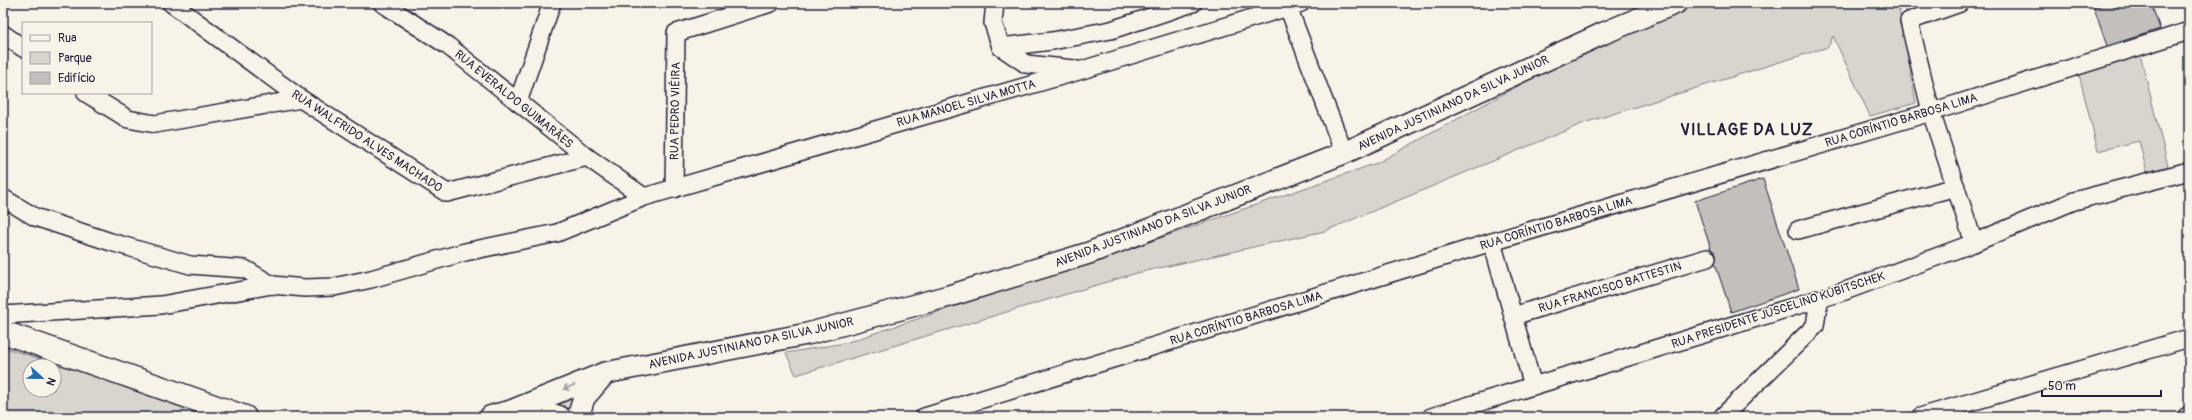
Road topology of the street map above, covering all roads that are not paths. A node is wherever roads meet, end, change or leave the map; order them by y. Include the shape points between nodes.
1 (171, 3) edge
2 (382, 3) edge
3 (552, 3) edge
4 (771, 3) edge
5 (995, 3) edge
6 (1193, 3) edge
7 (1676, 3) edge
8 (1960, 3) edge
9 (1294, 5) edge
10 (2189, 31) edge
11 (3, 34) edge
12 (22, 47) edge
13 (1001, 47) junction
14 (1082, 70) junction
15 (88, 94) edge
16 (301, 99) junction
17 (518, 102) junction
18 (1931, 112) junction
19 (1344, 153) junction
20 (587, 157) junction
21 (2189, 171) edge
22 (1956, 187) junction
23 (674, 189) junction
24 (644, 197) junction
25 (3, 198) edge
26 (1798, 230) dead end
27 (1492, 242) junction
28 (1974, 243) junction
29 (1707, 258) dead end
30 (272, 285) junction
31 (1819, 299) junction
32 (3, 315) edge
33 (1513, 316) junction
34 (3, 332) edge
35 (2189, 338) edge
36 (605, 373) junction
37 (1533, 386) junction
38 (501, 415) edge
39 (2189, 415) edge
40 (245, 416) edge
41 (559, 417) edge
42 (578, 417) edge
43 (924, 417) edge
44 (1431, 417) edge
45 (1722, 417) edge
46 (1920, 417) edge
47 (2186, 417) edge

1 - 16 street, RUA WALFRIDO ALVES MACHADO
2 - 17 street, RUA EVERALDO GUIMARÃES via 448,46
3 - 17 street
4 - 23 street, RUA PEDRO VIÊIRA via 676,33
5 - 13 street via 993,23
6 - 13 street via 1111,30
7 - 19 street, AVENIDA JUSTINIANO DA SILVA JUNIOR via 1596,36
8 - 18 street via 1909,21
9 - 14 street, RUA MANOEL SILVA MOTTA
9 - 19 street
10 - 18 street, RUA CORÍNTIO BARBOSA LIMA
11 - 12 street
13 - 14 street via 1026,64
14 - 23 street, RUA MANOEL SILVA MOTTA
15 - 16 street via 128,119 154,124
16 - 20 street, RUA WALFRIDO ALVES MACHADO via 447,193
17 - 20 street, RUA EVERALDO GUIMARÃES
18 - 22 street
18 - 27 street, RUA CORÍNTIO BARBOSA LIMA
19 - 36 street, AVENIDA JUSTINIANO DA SILVA JUNIOR via 1089,253 949,296 807,334
20 - 24 street, RUA EVERALDO GUIMARÃES
21 - 28 street, RUA PRESIDENTE JUSCELINO KUBITSCHEK via 2074,201
22 - 26 street
22 - 28 street
23 - 24 street, RUA MANOEL SILVA MOTTA
24 - 30 street, RUA MANOEL SILVA MOTTA via 557,233 464,252 371,279 334,287
25 - 30 street via 35,216 112,242 190,265 245,269
27 - 33 street
27 - 43 street, RUA CORÍNTIO BARBOSA LIMA
28 - 31 street, RUA PRESIDENTE JUSCELINO KUBITSCHEK
29 - 33 street, RUA FRANCISCO BATTESTIN
30 - 32 street via 161,305
31 - 37 street, RUA PRESIDENTE JUSCELINO KUBITSCHEK
31 - 45 street via 1816,326
33 - 37 street
34 - 40 main road
35 - 46 street
36 -> 38 street, AVENIDA JUSTINIANO DA SILVA JUNIOR
36 - 42 street via 584,398
37 - 44 street, RUA PRESIDENTE JUSCELINO KUBITSCHEK
38 - 41 main road via 528,409
39 - 47 street

